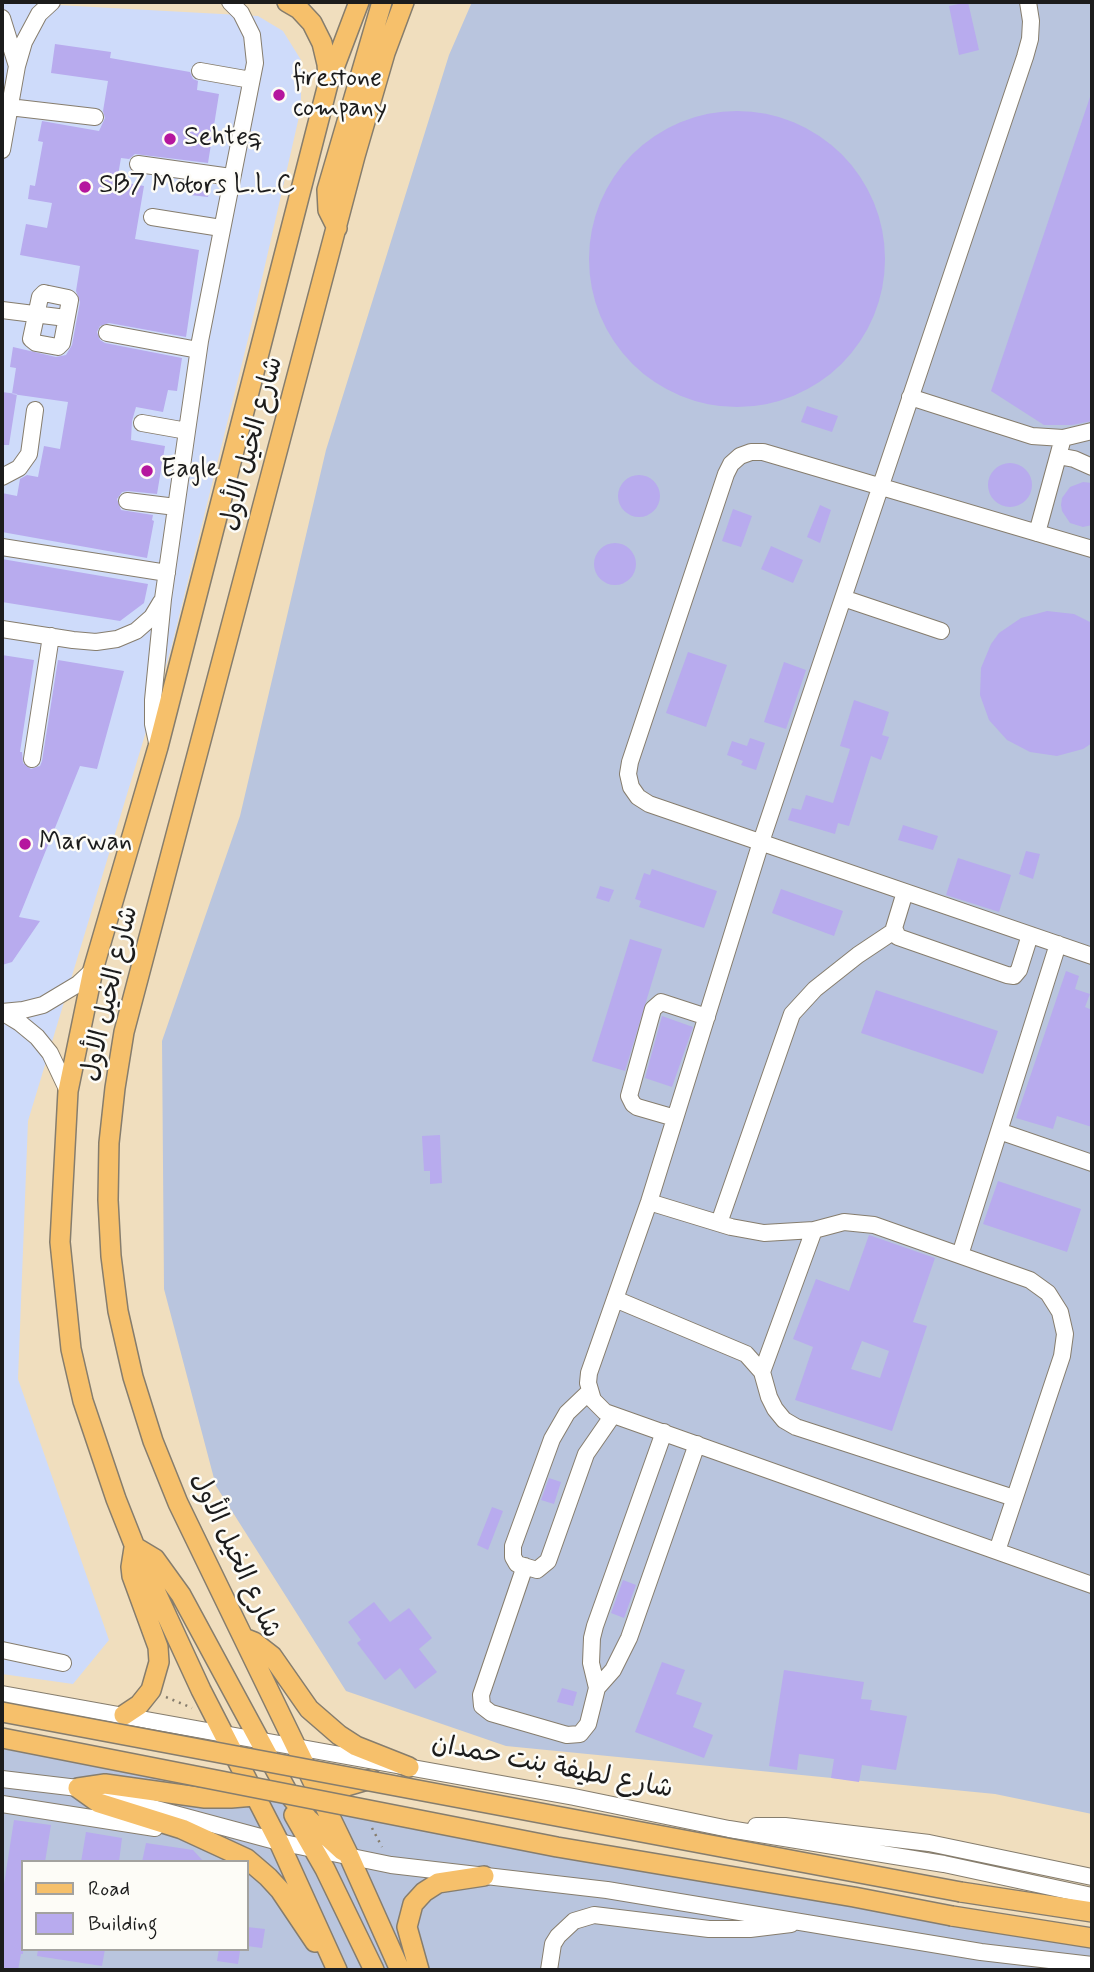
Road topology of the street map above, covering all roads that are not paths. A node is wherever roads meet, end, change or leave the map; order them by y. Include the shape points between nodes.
1 (52, 2) edge
2 (230, 2) edge
3 (287, 2) edge
4 (359, 2) edge
5 (382, 2) edge
6 (404, 2) edge
7 (1028, 2) edge
8 (2, 18) edge
9 (17, 66) junction
10 (200, 71) dead end
11 (251, 80) junction
12 (328, 84) junction
13 (9, 107) junction
14 (95, 117) dead end
15 (2, 150) edge
16 (138, 164) dead end
17 (231, 177) junction
18 (152, 217) dead end
19 (221, 228) junction
20 (337, 228) junction
21 (2, 310) edge
22 (36, 314) junction
23 (66, 318) junction
24 (107, 333) dead end
25 (198, 350) junction
26 (910, 397) junction
27 (36, 410) dead end
28 (142, 423) dead end
29 (187, 431) junction
30 (1081, 435) edge
31 (1058, 456) junction
32 (1092, 467) edge
33 (2, 477) edge
34 (880, 487) junction
35 (127, 501) dead end
36 (176, 508) junction
37 (1037, 533) junction
38 (2, 547) edge
39 (1092, 549) edge
40 (167, 573) junction
41 (843, 598) junction
42 (163, 599) junction
43 (2, 629) edge
44 (941, 631) dead end
45 (51, 636) junction
46 (158, 747) junction
47 (32, 759) dead end
48 (761, 842) junction
49 (905, 892) junction
50 (894, 931) junction
51 (1030, 935) junction
52 (1058, 944) junction
53 (1092, 956) edge
54 (93, 970) junction
55 (2, 1012) edge
56 (707, 1017) junction
57 (68, 1091) junction
58 (675, 1118) junction
59 (999, 1131) junction
60 (1092, 1163) edge
61 (649, 1202) junction
62 (719, 1223) junction
63 (814, 1230) junction
64 (960, 1255) junction
65 (615, 1299) junction
66 (762, 1372) junction
67 (589, 1392) junction
68 (613, 1415) junction
69 (664, 1432) junction
70 (697, 1444) junction
71 (1014, 1498) junction
72 (135, 1547) junction
73 (997, 1551) junction
74 (525, 1566) junction
75 (1092, 1585) edge
76 (244, 1638) junction
77 (2, 1650) edge
78 (63, 1663) dead end
79 (597, 1688) junction
80 (2, 1694) edge
81 (2, 1712) edge
82 (124, 1715) junction
83 (223, 1733) junction
84 (2, 1738) edge
85 (258, 1740) junction
86 (298, 1748) junction
87 (409, 1767) junction
88 (2, 1779) edge
89 (278, 1783) junction
90 (78, 1788) junction
91 (319, 1794) junction
92 (254, 1796) junction
93 (2, 1804) edge
94 (294, 1807) junction
95 (182, 1829) junction
96 (729, 1829) junction
97 (279, 1842) junction
98 (313, 1849) junction
99 (349, 1856) junction
100 (484, 1876) junction
101 (1092, 1877) edge
102 (1092, 1896) edge
103 (1092, 1912) edge
104 (806, 1922) junction
105 (1092, 1938) edge
106 (328, 1952) junction
107 (1027, 1958) junction
108 (1092, 1965) edge
109 (337, 1970) edge
110 (374, 1970) edge
111 (400, 1970) edge
112 (419, 1970) edge
113 (549, 1970) edge
114 (1060, 1970) edge

1 - 9 street via 30,27
2 - 11 street via 253,35
3 - 12 main road via 312,23 322,43
4 - 12 main road, شارع الخيل الأول
5 - 20 main road via 327,190 328,210
6 - 20 main road, شارع الخيل الأول via 376,83
7 - 26 street via 1031,21 1025,57
8 - 9 street
9 - 13 street
10 - 11 street
11 - 17 street
12 - 46 main road, شارع الخيل الأول
13 - 14 street
13 - 15 street
16 - 17 street
17 - 19 street
18 - 19 street
19 - 25 street
20 - 76 main road, شارع الخيل الأول via 124,1032 109,1143 111,1256 133,1377 177,1503
21 - 22 street
22 - 23 street
22 - 23 street via 41,295 47,293 69,299
22 - 23 street via 32,341 56,347 61,345
24 - 25 street
25 - 29 street
26 - 30 street via 1032,436
26 - 34 street
27 - 33 street via 29,454 19,468
28 - 29 street
29 - 36 street
30 - 31 street
31 - 32 street
31 - 37 street
34 - 37 street
34 - 41 street
34 - 48 street via 751,452 731,464 717,500 628,775 638,797 649,804
35 - 36 street
36 - 40 street
37 - 39 street
38 - 40 street
40 - 42 street
41 - 44 street
41 - 48 street
42 - 45 street via 136,631 117,639 96,642
42 - 46 street via 152,712
43 - 45 street
45 - 47 street
46 - 54 main road, شارع الخيل الأول
48 - 49 street
48 - 56 street
49 - 50 street
49 - 51 street
50 - 51 street via 901,938 1010,976 1019,971
50 - 62 street via 815,989 792,1014
51 - 52 street
52 - 53 street
52 - 59 street
54 - 55 street via 52,1000
54 - 57 main road, شارع الخيل الأول
55 - 57 street via 37,1037
56 - 58 street
56 - 58 street via 661,1002 653,1009 629,1096 637,1107
57 - 72 main road, شارع الخيل الأول via 60,1242 71,1349 83,1401
58 - 61 street
59 - 60 street
59 - 64 street
61 - 62 street
61 - 65 street
62 - 63 street via 764,1233
63 - 64 street via 859,1222
63 - 66 street
64 - 71 street via 1030,1280 1048,1293 1060,1312 1065,1334 1062,1356
65 - 66 street via 734,1348
65 - 67 street via 589,1373
66 - 71 street via 775,1409 796,1427
67 - 68 street via 598,1407
67 - 74 street via 568,1413 552,1439 513,1546 513,1557
68 - 69 street
68 - 74 street via 586,1454 548,1561 537,1570
69 - 70 street
69 - 79 street via 595,1626 591,1663
70 - 73 street
70 - 79 street via 625,1649
71 - 73 street
72 - 82 main road via 132,1576 158,1647 159,1662 151,1690
72 - 83 main road, شارع الخيل الأول
72 - 85 main road via 155,1559 171,1580
73 - 75 street
74 - 79 street via 481,1695 482,1706 491,1713 580,1734 588,1724
76 - 86 main road, شارع الخيل الأول
76 - 87 main road via 271,1656 309,1709 339,1735
77 - 78 street
80 - 82 street, شارع لطيفة بنت حمدان
81 - 103 main road, شارع لطيفة بنت حمدان, bridge via 961,1892
82 - 83 street, شارع لطيفة بنت حمدان
83 - 85 street, شارع لطيفة بنت حمدان
83 - 89 main road
83 - 92 main road, شارع الخيل الأول
84 - 105 main road, bridge via 557,1847
85 - 86 street, شارع لطيفة بنت حمدان
85 - 89 main road
86 - 87 street, شارع لطيفة بنت حمدان
86 - 89 main road via 289,1771
86 - 91 main road, شارع الخيل الأول
87 - 91 main road
87 - 96 street, شارع لطيفة بنت حمدان
88 - 90 street
89 - 92 main road
89 - 94 main road
90 - 92 main road via 105,1784 205,1798
90 - 95 main road via 99,1803
90 - 97 street
91 - 94 main road
91 - 99 main road, شارع الخيل الأول
92 - 97 main road, شارع الخيل الأول
93 - 95 street
94 - 97 main road via 280,1830
94 - 98 main road
94 - 99 main road
95 - 106 main road via 247,1859 268,1877 310,1937
96 - 101 street via 766,1825 901,1839
96 - 102 street, شارع لطيفة بنت حمدان via 944,1864
97 - 98 street
97 - 106 main road, شارع الخيل الأول
98 - 99 street
98 - 110 main road
99 - 100 street
99 - 111 main road, شارع الخيل الأول
100 - 104 street via 607,1889
100 - 112 main road via 438,1883 413,1904 407,1927
104 - 107 street
104 - 113 street via 729,1930 594,1915 574,1921 558,1936
106 - 109 main road, شارع الخيل الأول
107 - 108 street
107 - 114 street

